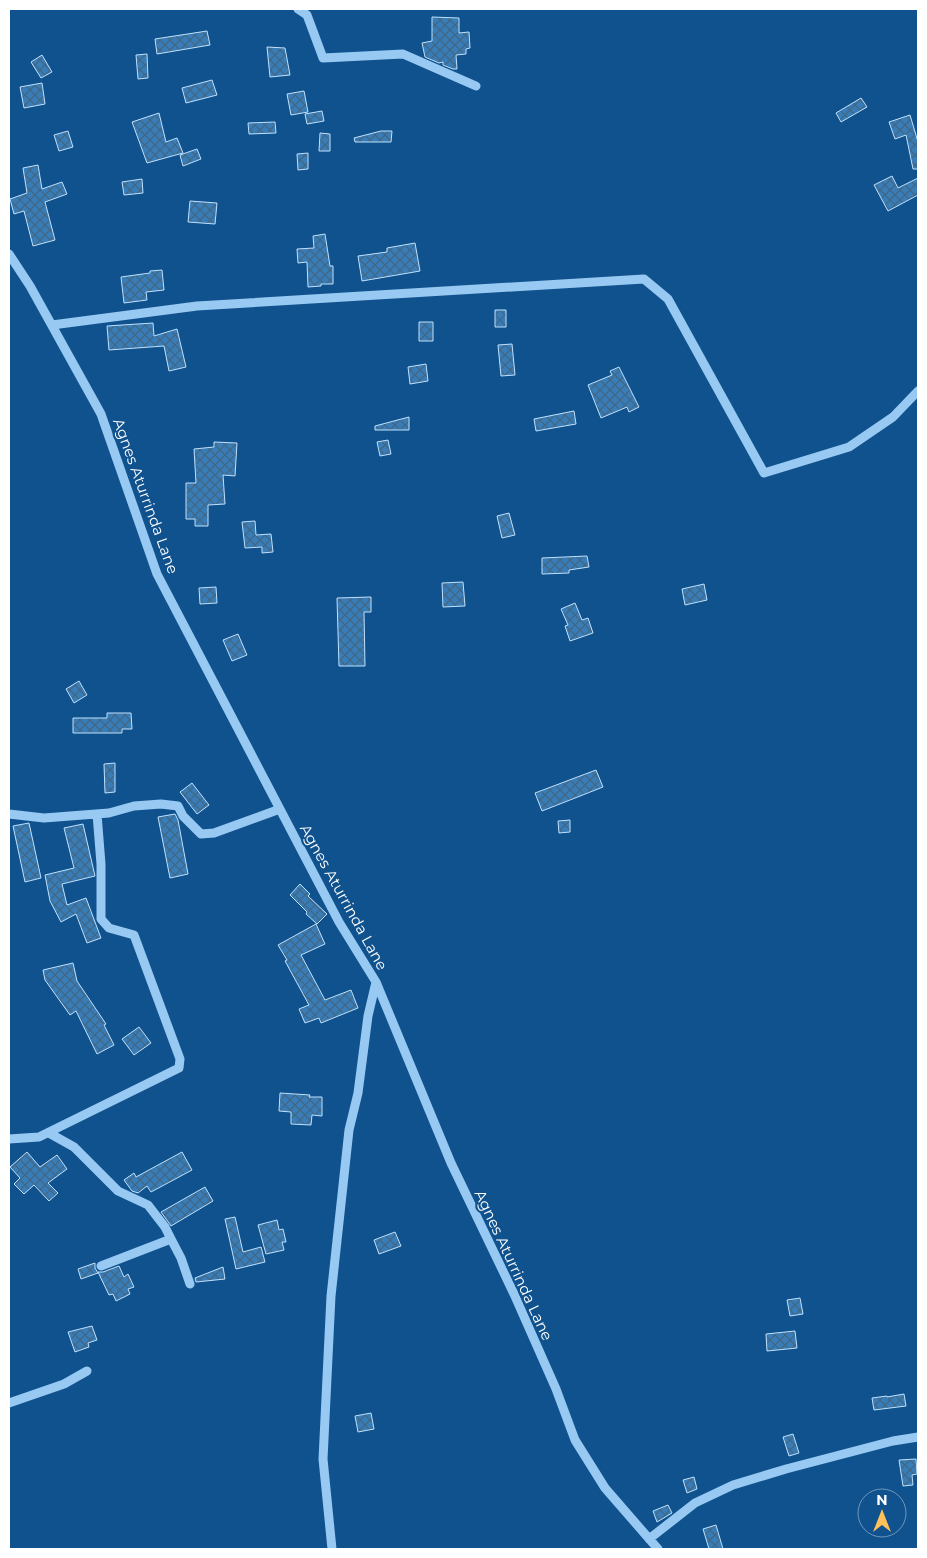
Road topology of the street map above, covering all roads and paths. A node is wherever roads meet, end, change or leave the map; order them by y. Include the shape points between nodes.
1 (298, 9) edge
2 (476, 86) dead end
3 (9, 254) edge
4 (52, 326) junction
5 (918, 391) edge
6 (280, 809) junction
7 (9, 814) edge
8 (97, 814) junction
9 (376, 982) junction
10 (48, 1133) junction
11 (9, 1139) edge
12 (171, 1239) junction
13 (100, 1266) dead end
14 (190, 1284) dead end
15 (86, 1371) dead end
16 (9, 1403) edge
17 (918, 1437) edge
18 (649, 1539) junction
19 (332, 1549) edge
20 (658, 1549) edge

1 - 2 street via 307,15 323,58 403,54
3 - 4 street, Agnes Aturrinda Lane
4 - 5 street via 197,306 644,279 668,299 764,474 849,447 892,417
4 - 6 street, Agnes Aturrinda Lane via 102,414 157,574
6 - 8 street via 214,833 201,834 178,806 134,806
6 - 9 street, Agnes Aturrinda Lane via 339,922
7 - 8 street via 44,818
8 - 10 street via 102,864 102,919 109,928 134,935 180,1060 179,1068
9 - 18 street, Agnes Aturrinda Lane via 451,1163 514,1294 575,1440 605,1488
9 - 19 street via 349,1130 331,1296 323,1459
10 - 11 street via 39,1137
10 - 12 street via 74,1147 118,1192 148,1205
12 - 13 street
12 - 14 street
15 - 16 street via 64,1384
17 - 18 street via 786,1468 732,1485 695,1503
18 - 20 street, Agnes Aturrinda Lane

